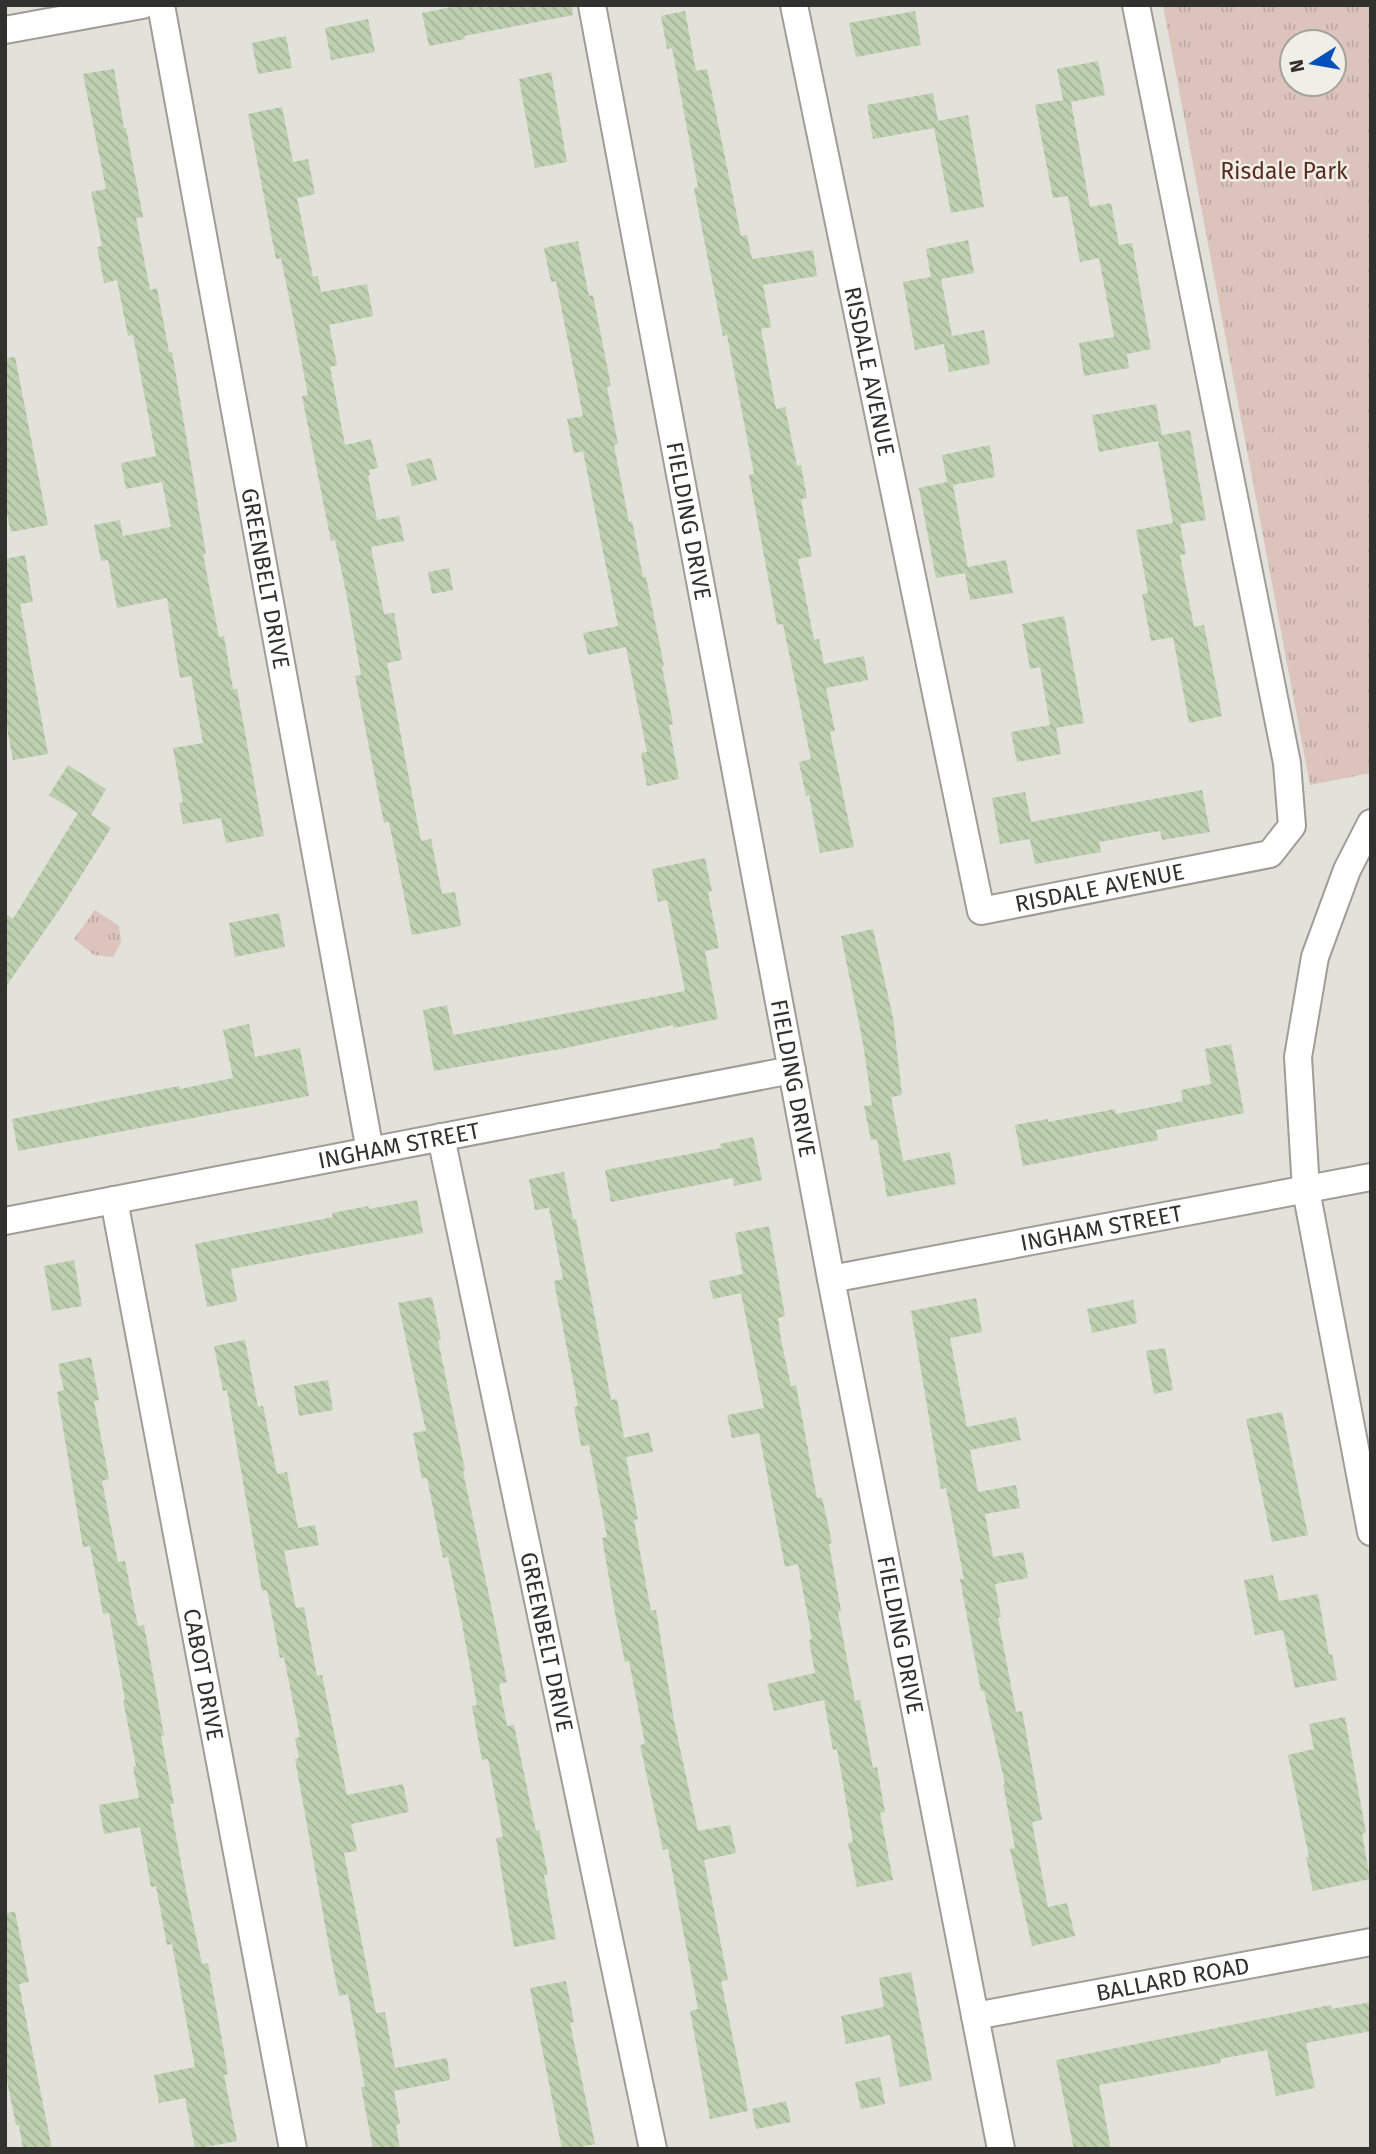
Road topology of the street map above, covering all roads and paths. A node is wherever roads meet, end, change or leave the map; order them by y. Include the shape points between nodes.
1 (142, 5) edge
2 (161, 5) edge
3 (592, 5) edge
4 (794, 5) edge
5 (1136, 5) edge
6 (5, 30) edge
7 (1371, 823) edge
8 (792, 1070) junction
9 (441, 1137) junction
10 (370, 1151) junction
11 (1371, 1177) edge
12 (1306, 1190) junction
13 (114, 1200) junction
14 (5, 1221) edge
15 (831, 1279) junction
16 (1371, 1532) edge
17 (1371, 1942) edge
18 (975, 2016) junction
19 (293, 2149) edge
20 (653, 2149) edge
21 (1000, 2149) edge

1 - 6 street
2 - 10 street, GREENBELT DRIVE
3 - 8 street, FIELDING DRIVE
4 - 5 street, RISDALE AVENUE via 981,911 1270,854 1292,827 1287,763
7 - 12 street via 1347,870 1315,957 1298,1057
8 - 9 street, INGHAM STREET
8 - 15 street, FIELDING DRIVE
9 - 10 street, INGHAM STREET
9 - 20 street, GREENBELT DRIVE
10 - 13 street, INGHAM STREET
11 - 12 street, INGHAM STREET
12 - 15 street, INGHAM STREET
12 - 16 street
13 - 14 street, INGHAM STREET
13 - 19 street, CABOT DRIVE
15 - 18 street, FIELDING DRIVE
17 - 18 street, BALLARD ROAD
18 - 21 street, FIELDING DRIVE

